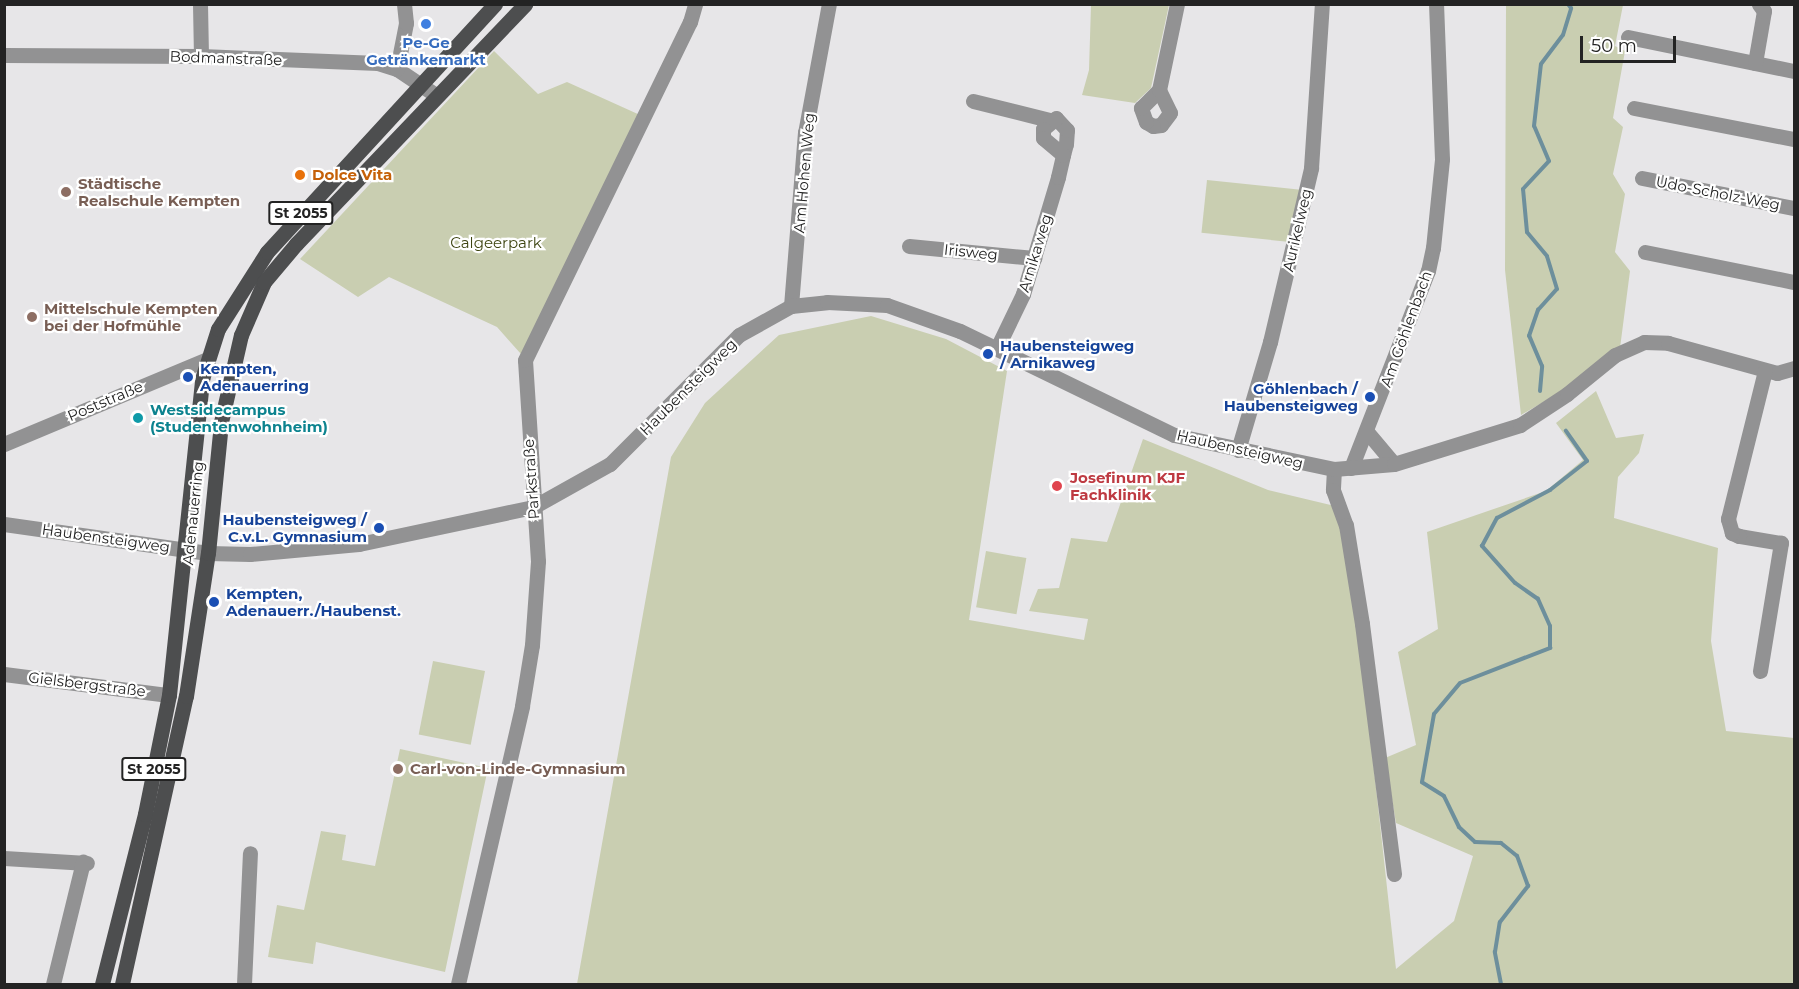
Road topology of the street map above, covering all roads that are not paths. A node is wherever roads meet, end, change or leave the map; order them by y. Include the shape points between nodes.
1 (200, 4) edge
2 (404, 4) edge
3 (495, 4) edge
4 (525, 4) edge
5 (695, 4) edge
6 (829, 4) edge
7 (1177, 4) edge
8 (1322, 4) edge
9 (1436, 4) edge
10 (1759, 4) edge
11 (1628, 37) dead end
12 (4, 55) edge
13 (201, 56) junction
14 (1755, 63) junction
15 (397, 69) junction
16 (1794, 71) edge
17 (422, 84) junction
18 (1159, 90) dead end
19 (437, 96) junction
20 (973, 101) dead end
21 (1634, 108) dead end
22 (1049, 120) junction
23 (1794, 139) edge
24 (1064, 155) junction
25 (1642, 178) dead end
26 (1794, 208) edge
27 (909, 246) dead end
28 (1644, 252) dead end
29 (1034, 258) junction
30 (1794, 282) edge
31 (791, 306) junction
32 (997, 348) junction
33 (207, 359) junction
34 (1794, 368) edge
35 (1765, 371) junction
36 (1368, 434) junction
37 (4, 444) edge
38 (1238, 450) junction
39 (1394, 464) junction
40 (1352, 468) junction
41 (1334, 469) junction
42 (533, 507) junction
43 (4, 524) edge
44 (184, 549) junction
45 (208, 553) junction
46 (1760, 671) dead end
47 (4, 674) edge
48 (169, 695) junction
49 (250, 853) dead end
50 (4, 858) edge
51 (1394, 874) dead end
52 (53, 984) edge
53 (102, 984) edge
54 (122, 984) edge
55 (244, 984) edge
56 (458, 984) edge

1 - 13 street
2 - 15 street via 406,23
3 - 17 main road, Adenauerring / St 2055
4 - 19 main road, Adenauerring / St 2055
5 - 42 street, Parkstraße via 690,22 525,360
6 - 31 street, Am Hohen Weg via 805,133
7 - 18 street
8 - 38 street, Aurikelweg via 1311,168 1270,342
9 - 36 street, Am Göhlenbach via 1442,159 1439,212 1428,271
10 - 14 street via 1764,11
11 - 14 street
12 - 13 street, Bodmanstraße
13 - 15 street, Bodmanstraße via 378,63
14 - 16 street
15 - 17 street, Bodmanstraße
17 - 19 street, Bodmanstraße
17 - 33 main road, Adenauerring / St 2055 via 267,252 226,313
19 - 45 main road, Adenauerring / St 2055 via 264,282 241,335 229,377
20 - 22 street, Arnikaweg
21 - 23 street
22 - 24 street via 1043,138
22 - 24 street, Arnikaweg via 1062,121 1067,130
24 - 29 street, Arnikaweg
25 - 26 street, Udo-Scholz-Weg
27 - 29 street, Irisweg
28 - 30 street
29 - 32 street, Arnikaweg via 1023,294
31 - 32 street, Haubensteigweg via 827,302 887,305
31 - 42 street, Haubensteigweg via 740,335 610,464
32 - 38 street, Haubensteigweg via 1174,435
33 - 37 street, Poststraße
33 - 44 main road, Adenauerring / St 2055
34 - 35 street, Haubensteigweg via 1788,372
35 - 39 street, Haubensteigweg via 1668,343 1644,342 1615,355 1520,425
35 - 46 street via 1728,519 1732,533 1781,543
36 - 39 street
36 - 40 street, Am Göhlenbach
38 - 41 street, Haubensteigweg
39 - 40 street, Haubensteigweg
40 - 41 street, Haubensteigweg
41 - 51 street via 1333,490 1346,525 1362,624
42 - 45 street, Haubensteigweg via 359,544 250,554
42 - 56 street, Parkstraße via 538,561 532,645 522,706
43 - 44 street, Haubensteigweg
44 - 45 street, Haubensteigweg
44 - 48 main road, Adenauerring / St 2055
45 - 54 main road, Adenauerring / St 2055 via 186,696
47 - 48 street, Gielsbergstraße
48 - 53 main road, Adenauerring / St 2055 via 145,814
49 - 55 street
50 - 52 street via 85,863

